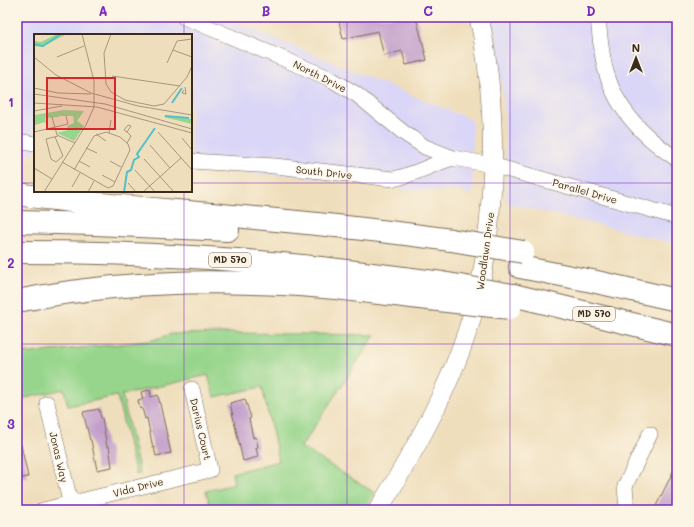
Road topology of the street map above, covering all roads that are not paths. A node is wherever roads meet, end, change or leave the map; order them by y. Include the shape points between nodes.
1 (184, 17) edge
2 (479, 17) edge
3 (598, 17) edge
4 (17, 141) edge
5 (34, 144) edge
6 (453, 158) junction
7 (677, 159) edge
8 (192, 161) edge
9 (492, 165) junction
10 (17, 194) edge
11 (677, 217) edge
12 (17, 222) edge
13 (450, 248) junction
14 (17, 252) edge
15 (521, 260) junction
16 (677, 288) edge
17 (440, 291) junction
18 (677, 300) edge
19 (17, 301) edge
20 (676, 334) edge
21 (192, 389) dead end
22 (47, 403) dead end
23 (650, 434) dead end
24 (210, 470) joint
25 (71, 507) edge
26 (43, 510) edge
27 (378, 510) edge
28 (627, 510) edge

1 - 6 street, North Drive via 329,78 356,94 404,133 425,146
2 - 9 main road, Woodlawn Drive via 489,73
3 - 7 street via 603,60 616,95 639,128
4 - 5 street
6 - 8 street, South Drive via 393,179 275,166
6 - 9 street, North Drive
9 - 11 street, Parallel Drive
9 - 27 main road, Woodlawn Drive via 491,214 485,262 464,340 425,431
10 - 13 highway via 133,208 338,226
12 - 13 highway via 254,232
13 - 15 highway
14 - 17 highway, MD 570 via 172,256 336,269
15 - 16 highway via 594,268
15 - 18 highway via 592,281
17 - 19 highway via 253,283 188,283 57,293
17 - 20 highway, MD 570, bridge via 512,302
21 - 24 street, Darius Court
22 - 25 street, Jonas Way
23 - 28 street via 625,486
24 - 25 street, Vida Drive
25 - 26 street, Vida Drive

